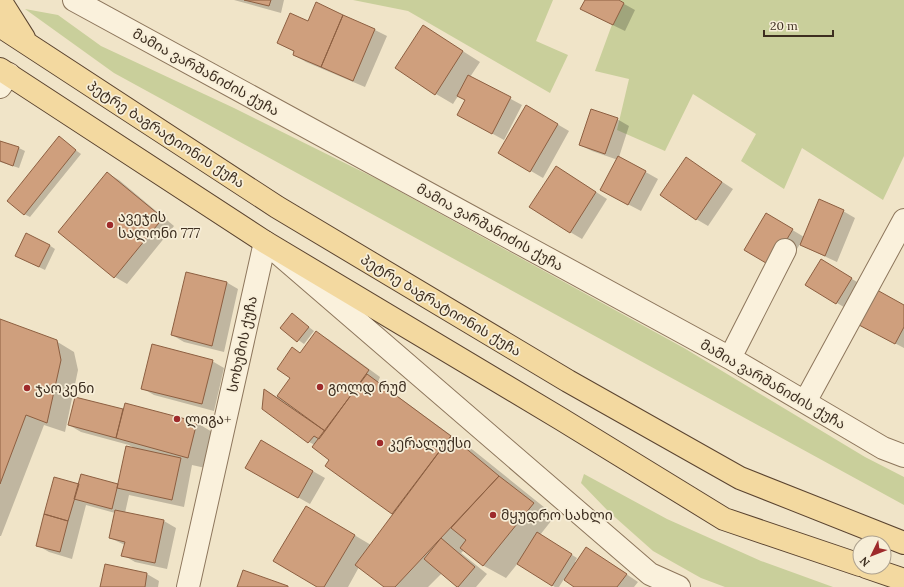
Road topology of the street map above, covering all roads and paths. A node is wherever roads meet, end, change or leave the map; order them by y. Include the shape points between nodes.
1 (0, 0) edge
2 (74, 0) edge
3 (0, 26) edge
4 (29, 45) junction
5 (2, 76) edge
6 (904, 220) edge
7 (265, 242) junction
8 (786, 250) dead end
9 (730, 358) junction
10 (805, 402) junction
11 (904, 456) edge
12 (904, 544) edge
13 (852, 562) edge
14 (889, 575) edge
15 (645, 580) edge
16 (904, 580) edge
17 (188, 587) edge
18 (679, 587) edge

1 - 4 main road
2 - 9 street, მამია ვარშანიძის ქუჩა
3 - 4 main road, პეტრე ბაგრატიონის ქუჩა
4 - 12 main road, პეტრე ბაგრატიონის ქუჩა via 277,207 568,381 740,478
5 - 7 main road
6 - 10 street
7 - 13 main road via 724,519
7 - 15 street
7 - 17 street, სოხუმის ქუჩა
8 - 9 street
9 - 10 street, მამია ვარშანიძის ქუჩა
10 - 11 street, მამია ვარშანიძის ქუჩა via 883,448
14 - 16 main road
15 - 18 street

